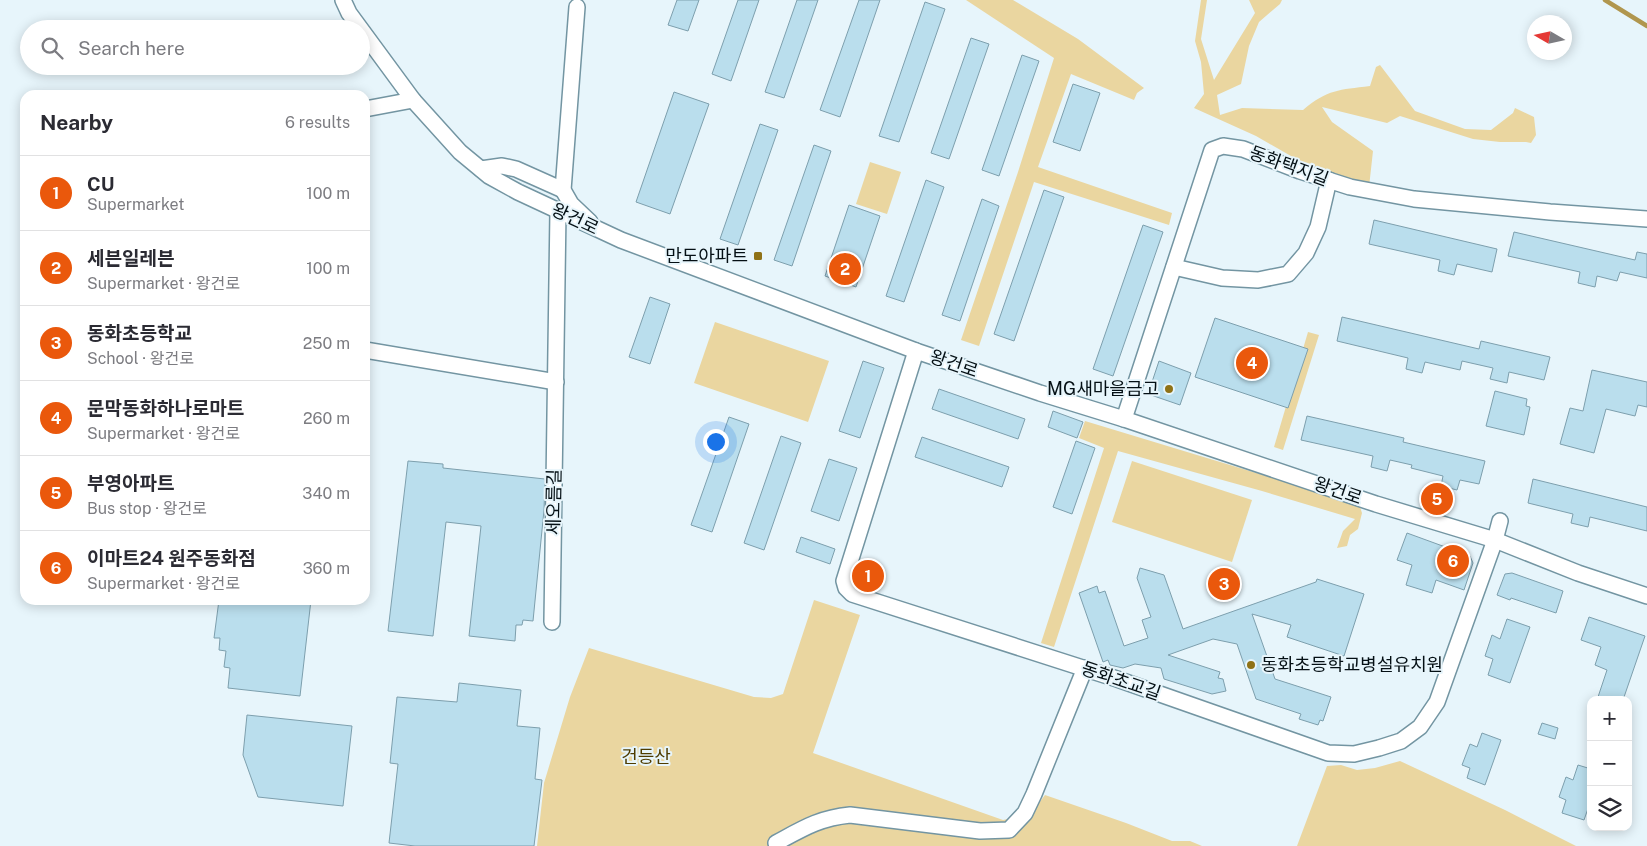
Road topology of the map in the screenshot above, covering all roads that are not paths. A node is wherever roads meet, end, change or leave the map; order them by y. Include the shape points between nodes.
1 (343, 0) edge
2 (577, 7) dead end
3 (354, 20) edge
4 (370, 42) edge
5 (413, 100) junction
6 (370, 108) edge
7 (481, 169) junction
8 (1330, 180) junction
9 (563, 190) junction
10 (558, 212) junction
11 (1647, 219) edge
12 (598, 230) junction
13 (1174, 267) junction
14 (370, 351) edge
15 (916, 351) junction
16 (556, 382) junction
17 (1124, 419) junction
18 (1500, 521) dead end
19 (1495, 540) junction
20 (1647, 596) edge
21 (552, 622) dead end
22 (1085, 668) junction
23 (776, 843) dead end

1 - 3 street, 왕건로
2 - 9 street
4 - 5 street, 왕건로
5 - 6 street
5 - 7 street, 왕건로 via 460,152
7 - 9 street via 502,166 516,169
7 - 10 street, 왕건로
8 - 11 street, 동화택지길 via 1414,199
8 - 13 street via 1318,227 1306,253 1288,274 1258,280 1222,278
8 - 13 street, 동화택지길 via 1243,149 1223,146 1212,150
9 - 12 street via 571,204
10 - 12 street, 왕건로
10 - 16 street, 세오름길
12 - 15 street, 왕건로
13 - 17 street, 동화택지길
14 - 16 street
15 - 17 street, 왕건로
15 - 22 street, 동화초교길 via 844,582 846,588 852,594
16 - 21 street, 세오름길
17 - 19 street, 왕건로 via 1376,504
18 - 19 street, 동화초교길
19 - 20 street, 왕건로
19 - 22 street, 동화초교길 via 1437,702 1420,727 1400,741 1379,748 1354,754 1328,753
22 - 23 street via 1025,813 1008,830 980,831 850,814 813,823

